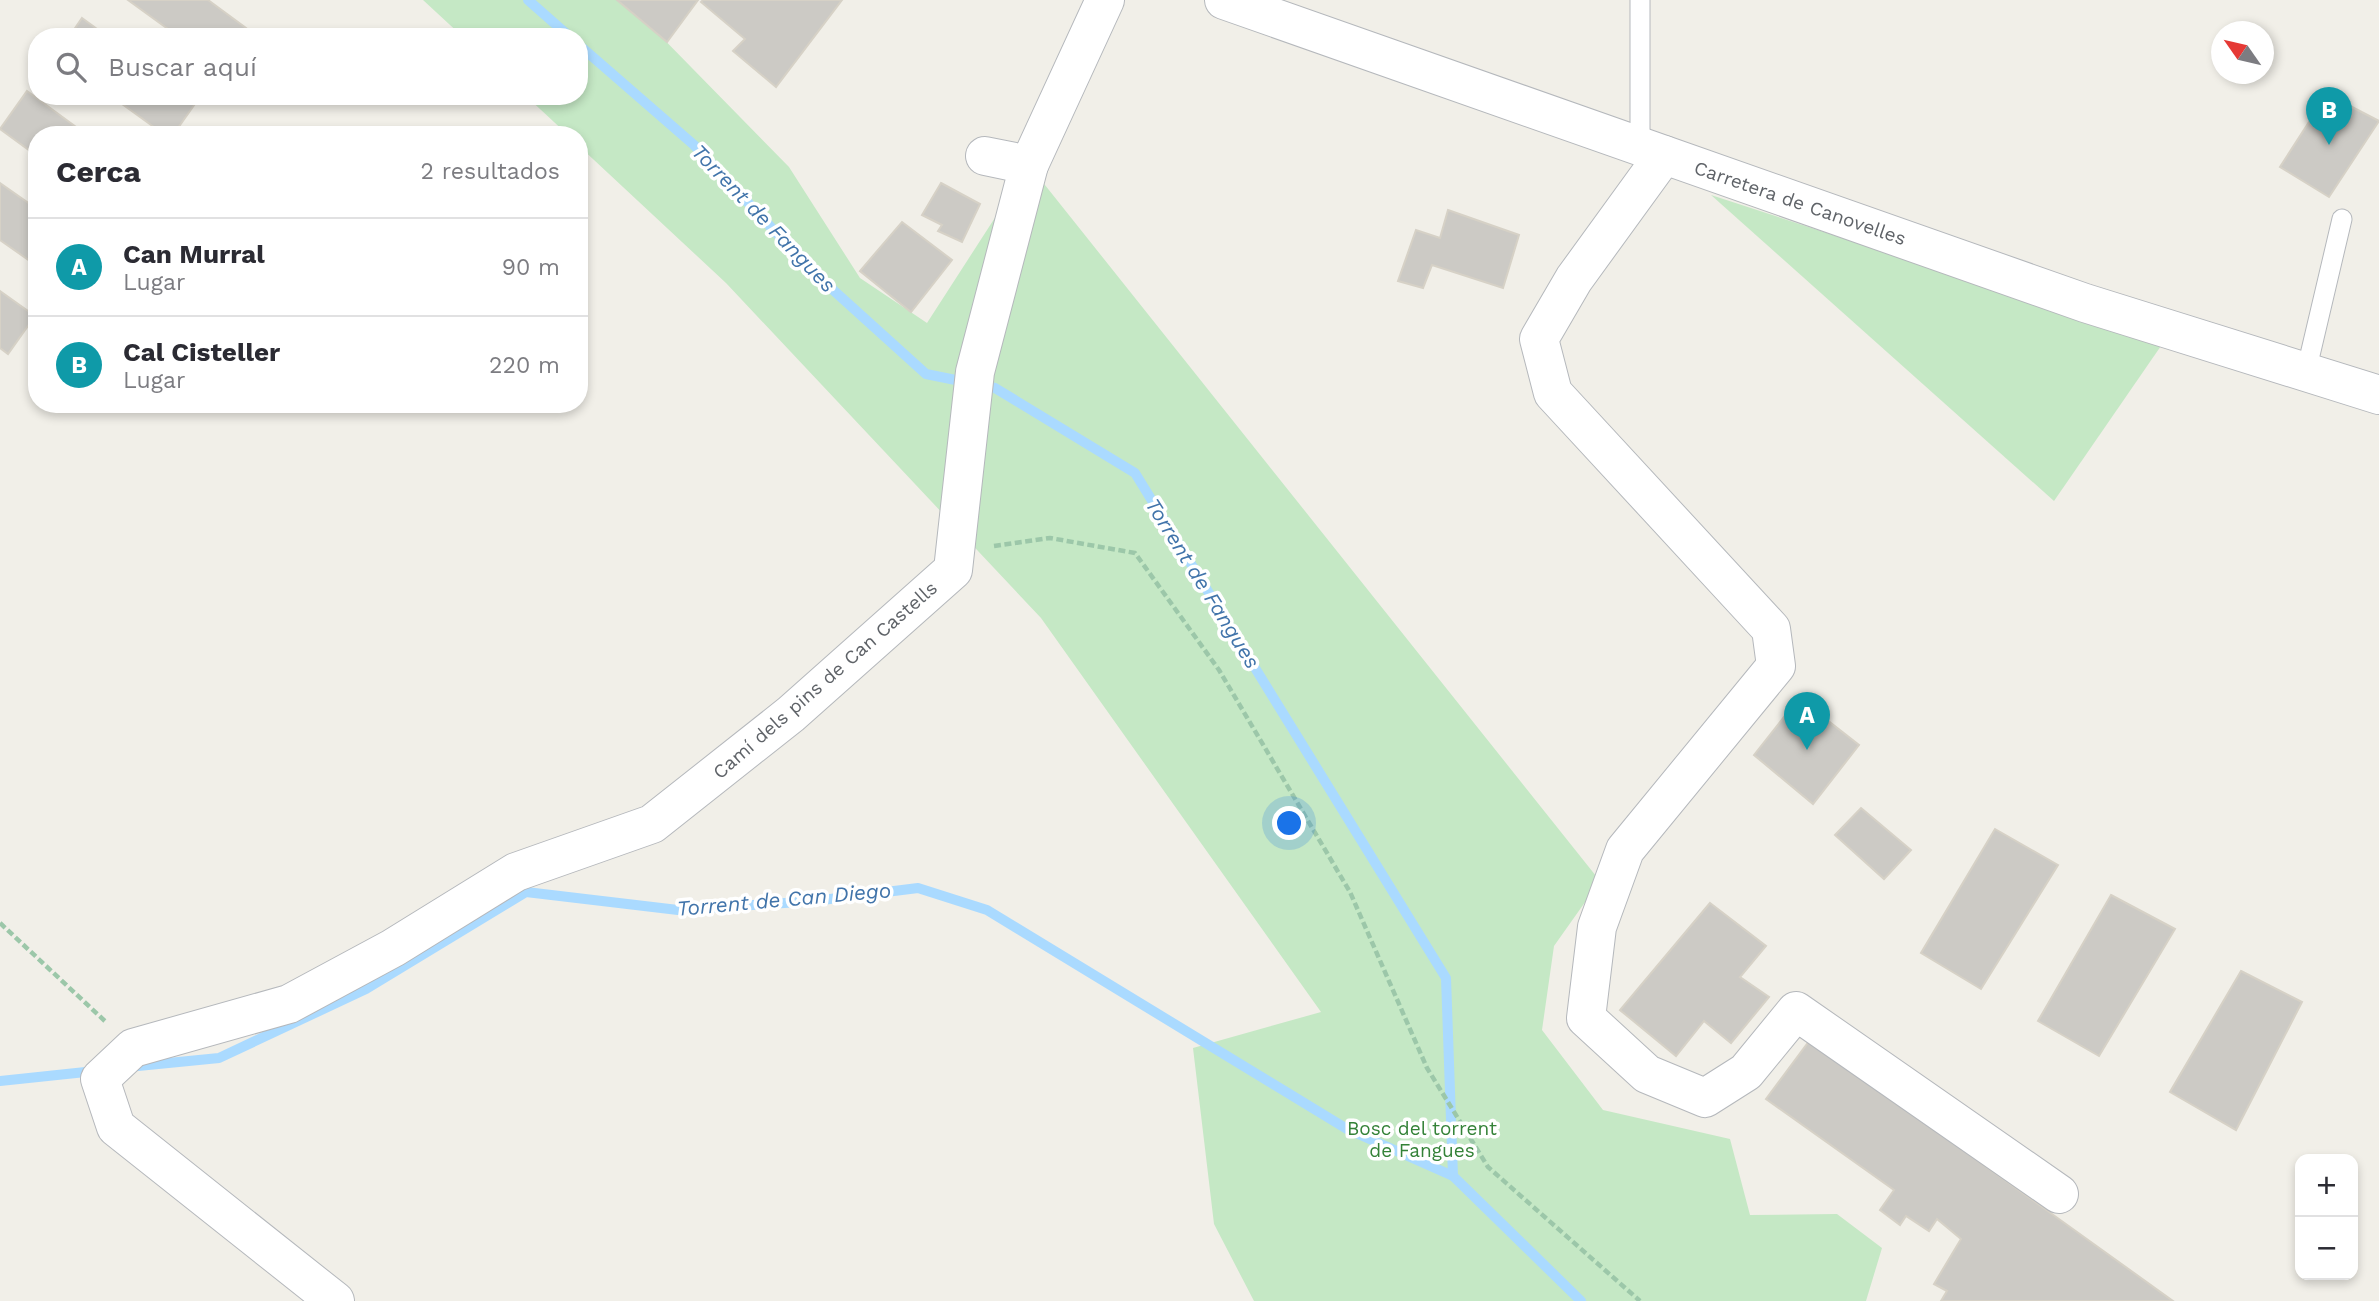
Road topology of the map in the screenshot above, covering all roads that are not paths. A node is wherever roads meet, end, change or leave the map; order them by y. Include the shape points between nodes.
1 (1105, 0) edge
2 (1224, 0) edge
3 (1640, 0) edge
4 (1652, 151) junction
5 (985, 156) dead end
6 (1029, 165) junction
7 (2342, 219) dead end
8 (2306, 373) junction
9 (2379, 395) edge
10 (2059, 1194) dead end
11 (334, 1301) edge

1 - 6 street, Camí dels pins de Can Castells
2 - 4 street, Carretera de Canovelles
3 - 4 lane
4 - 8 street, Carretera de Canovelles via 2085,303
4 - 10 street via 1539,339 1553,393 1771,629 1776,666 1625,850 1597,927 1586,1018 1647,1074 1705,1098 1746,1072 1796,1011
5 - 6 street
6 - 11 street, Camí dels pins de Can Castells via 974,386 953,570 791,714 652,824 516,872 393,948 289,1004 133,1048 100,1079 116,1127
7 - 8 lane
8 - 9 street, Carretera de Canovelles

